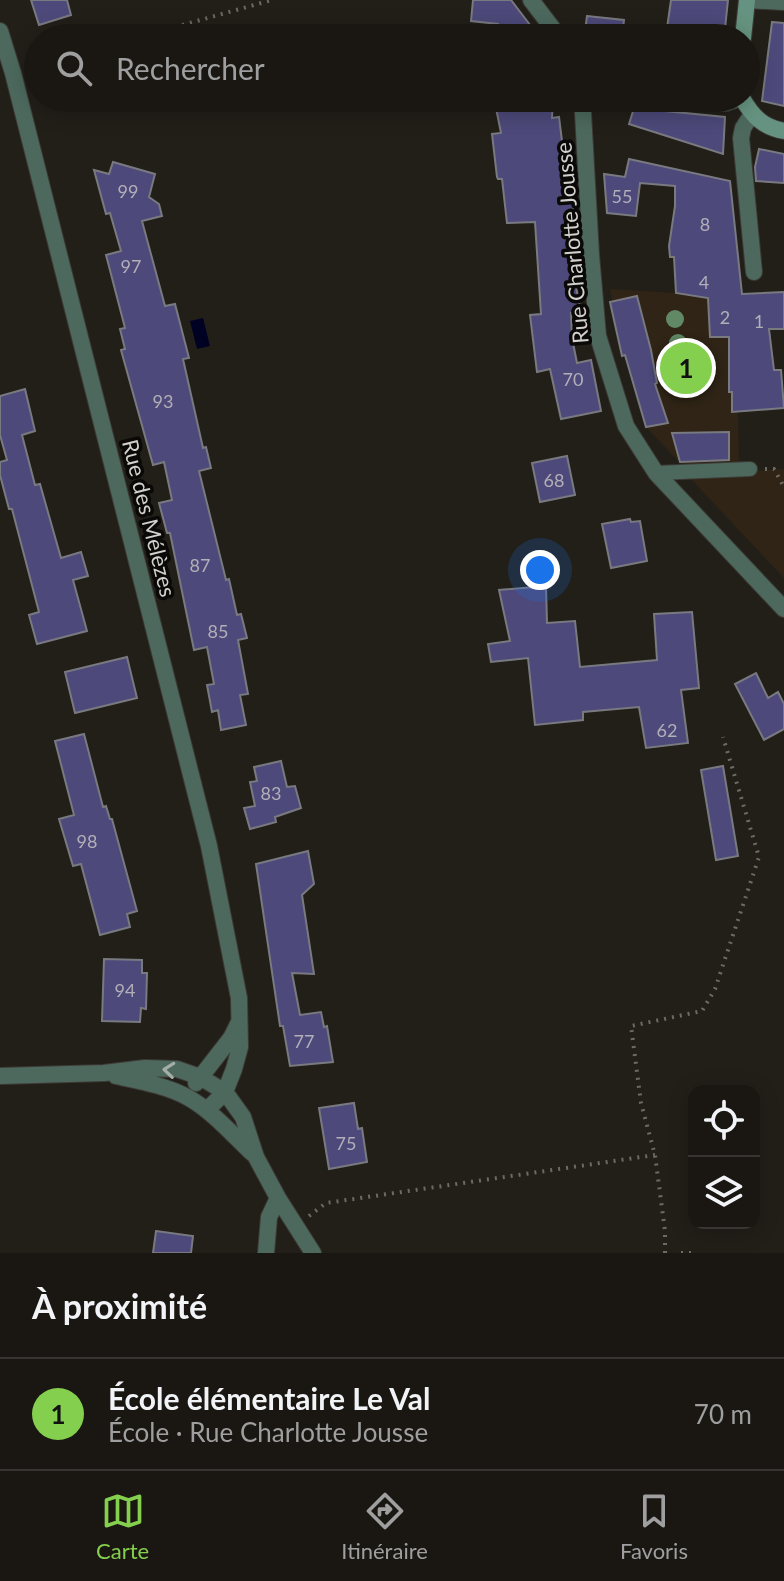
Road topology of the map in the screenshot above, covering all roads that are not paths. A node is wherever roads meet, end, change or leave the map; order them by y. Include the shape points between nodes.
1 (531, 0) edge
2 (747, 0) edge
3 (784, 2) edge
4 (549, 24) edge
5 (744, 24) edge
6 (0, 31) edge
7 (583, 112) edge
8 (752, 114) joint
9 (784, 131) edge
10 (754, 272) dead end
11 (750, 469) dead end
12 (656, 473) junction
13 (784, 609) edge
14 (240, 1019) junction
15 (104, 1073) junction
16 (0, 1076) edge
17 (200, 1077) junction
18 (225, 1092) junction
19 (187, 1097) junction
20 (207, 1110) junction
21 (256, 1157) junction
22 (278, 1198) junction
23 (306, 1250) edge
24 (266, 1253) edge

1 - 4 street
2 - 3 street
2 - 5 main road
6 - 14 street, Rue des Mélèzes via 209,846
7 - 12 street, Rue Charlotte Jousse via 598,336 626,426
8 - 9 main road via 767,128
8 - 10 street via 741,138
11 - 12 lane
12 - 13 street, Rue Charlotte Jousse
14 - 17 street
14 - 18 street, Rue des Mélèzes via 240,1047
15 - 16 street
17 -> 15 street via 177,1069
15 - 19 street
17 - 18 street
17 - 19 street
18 - 20 street, Rue des Mélèzes
18 - 21 street via 243,1117
19 - 20 street
20 - 21 street
21 - 22 street
22 - 23 street
22 - 24 street via 269,1217

